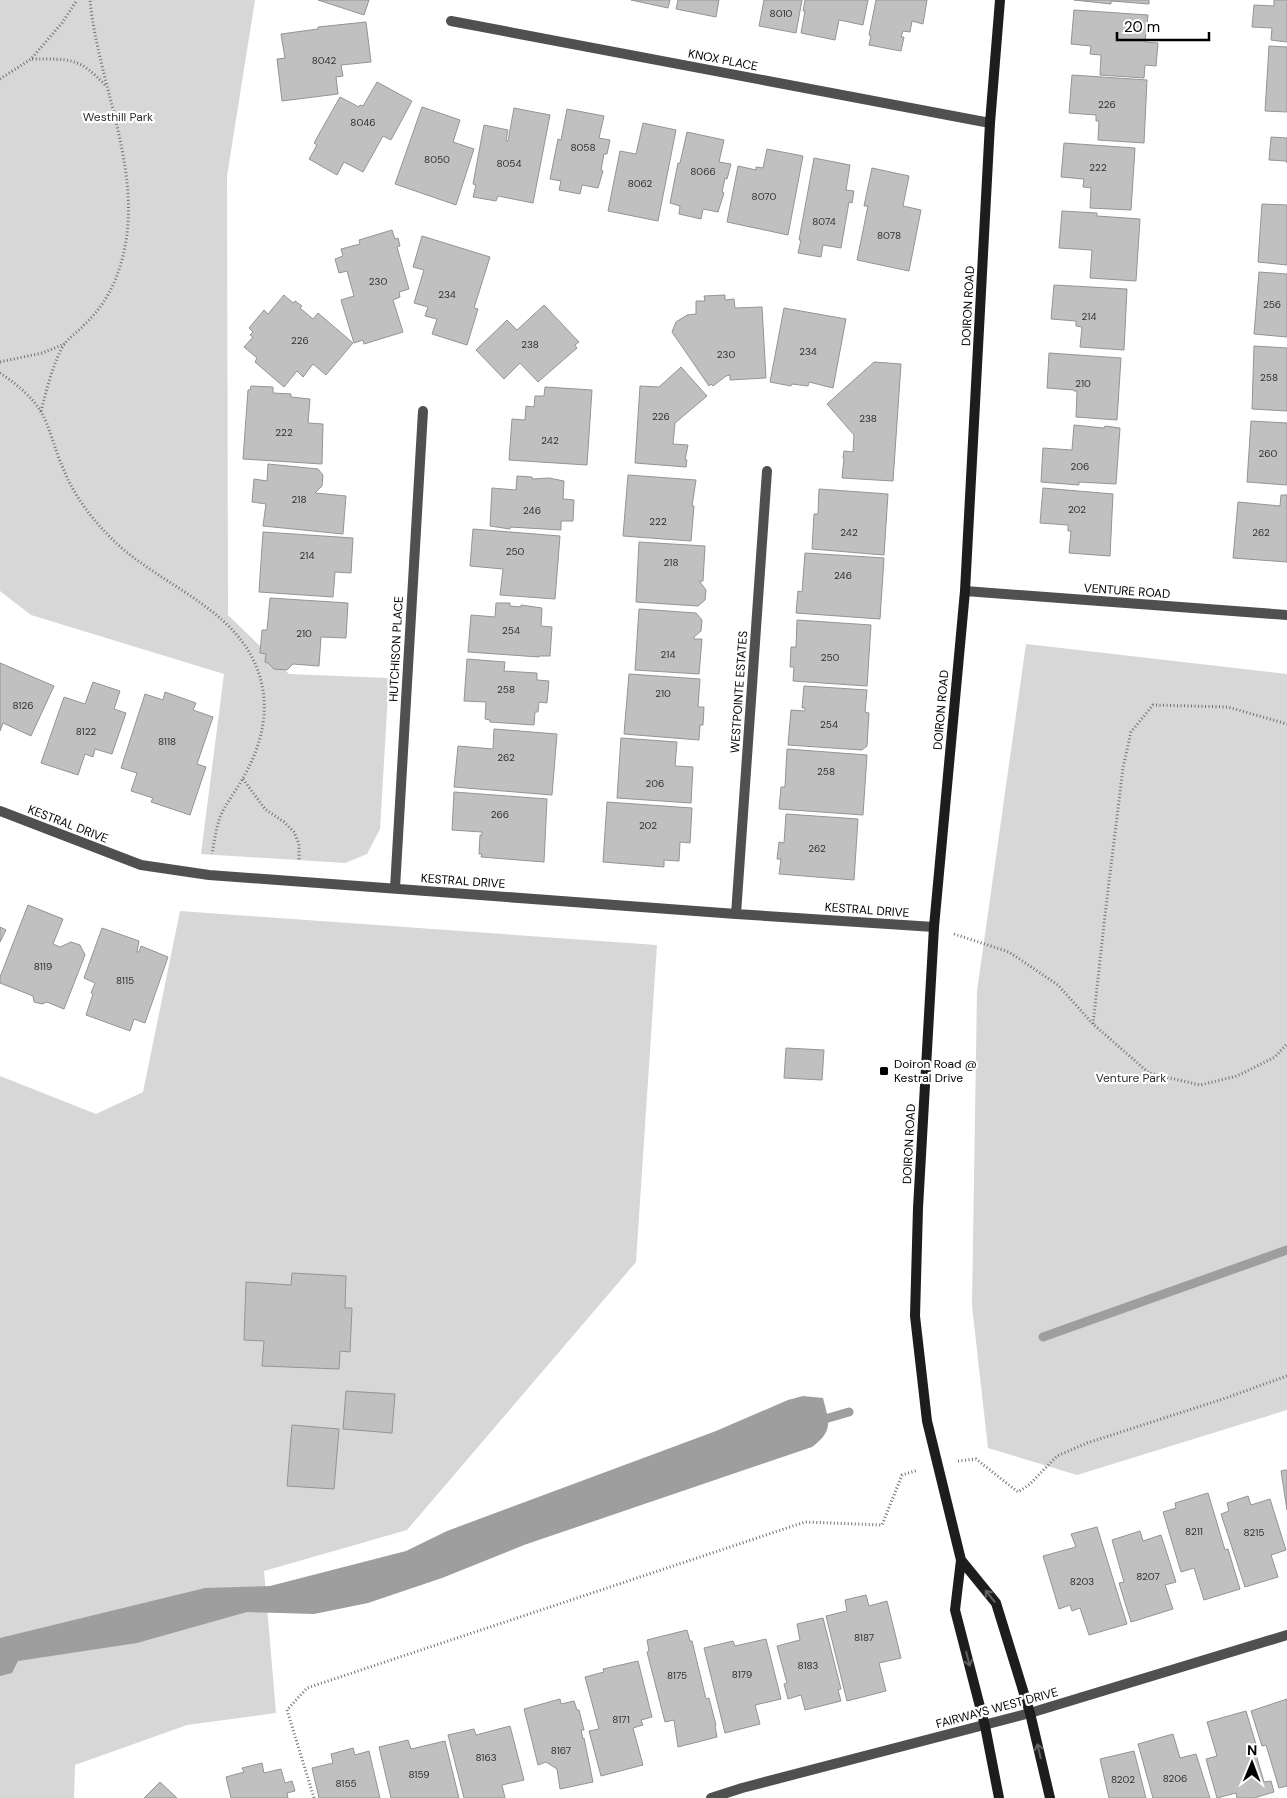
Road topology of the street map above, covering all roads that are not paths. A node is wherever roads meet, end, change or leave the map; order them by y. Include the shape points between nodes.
1 (1000, 0) edge
2 (451, 20) dead end
3 (990, 123) junction
4 (423, 410) dead end
5 (767, 471) dead end
6 (965, 591) junction
7 (1287, 615) edge
8 (0, 812) edge
9 (395, 888) junction
10 (736, 914) junction
11 (934, 927) junction
12 (961, 1560) junction
13 (1287, 1634) edge
14 (1030, 1713) junction
15 (985, 1726) junction
16 (711, 1798) edge
17 (999, 1798) edge
18 (1050, 1798) edge

1 - 3 street, DOIRON ROAD
2 - 3 street, KNOX PLACE
3 - 6 street, DOIRON ROAD
4 - 9 street, HUTCHISON PLACE
5 - 10 street, WESTPOINTE ESTATES
6 - 7 street, VENTURE ROAD
6 - 11 street, DOIRON ROAD
8 - 9 street, KESTRAL DRIVE via 142,865 209,875
9 - 10 street, KESTRAL DRIVE
10 - 11 street, KESTRAL DRIVE
11 - 12 street, DOIRON ROAD via 915,1316 927,1421
14 -> 12 street via 996,1603
12 -> 15 street via 955,1610
13 - 14 street, FAIRWAYS WEST DRIVE
14 - 15 street, FAIRWAYS WEST DRIVE
18 -> 14 street
15 - 16 street, FAIRWAYS WEST DRIVE
15 - 17 street

